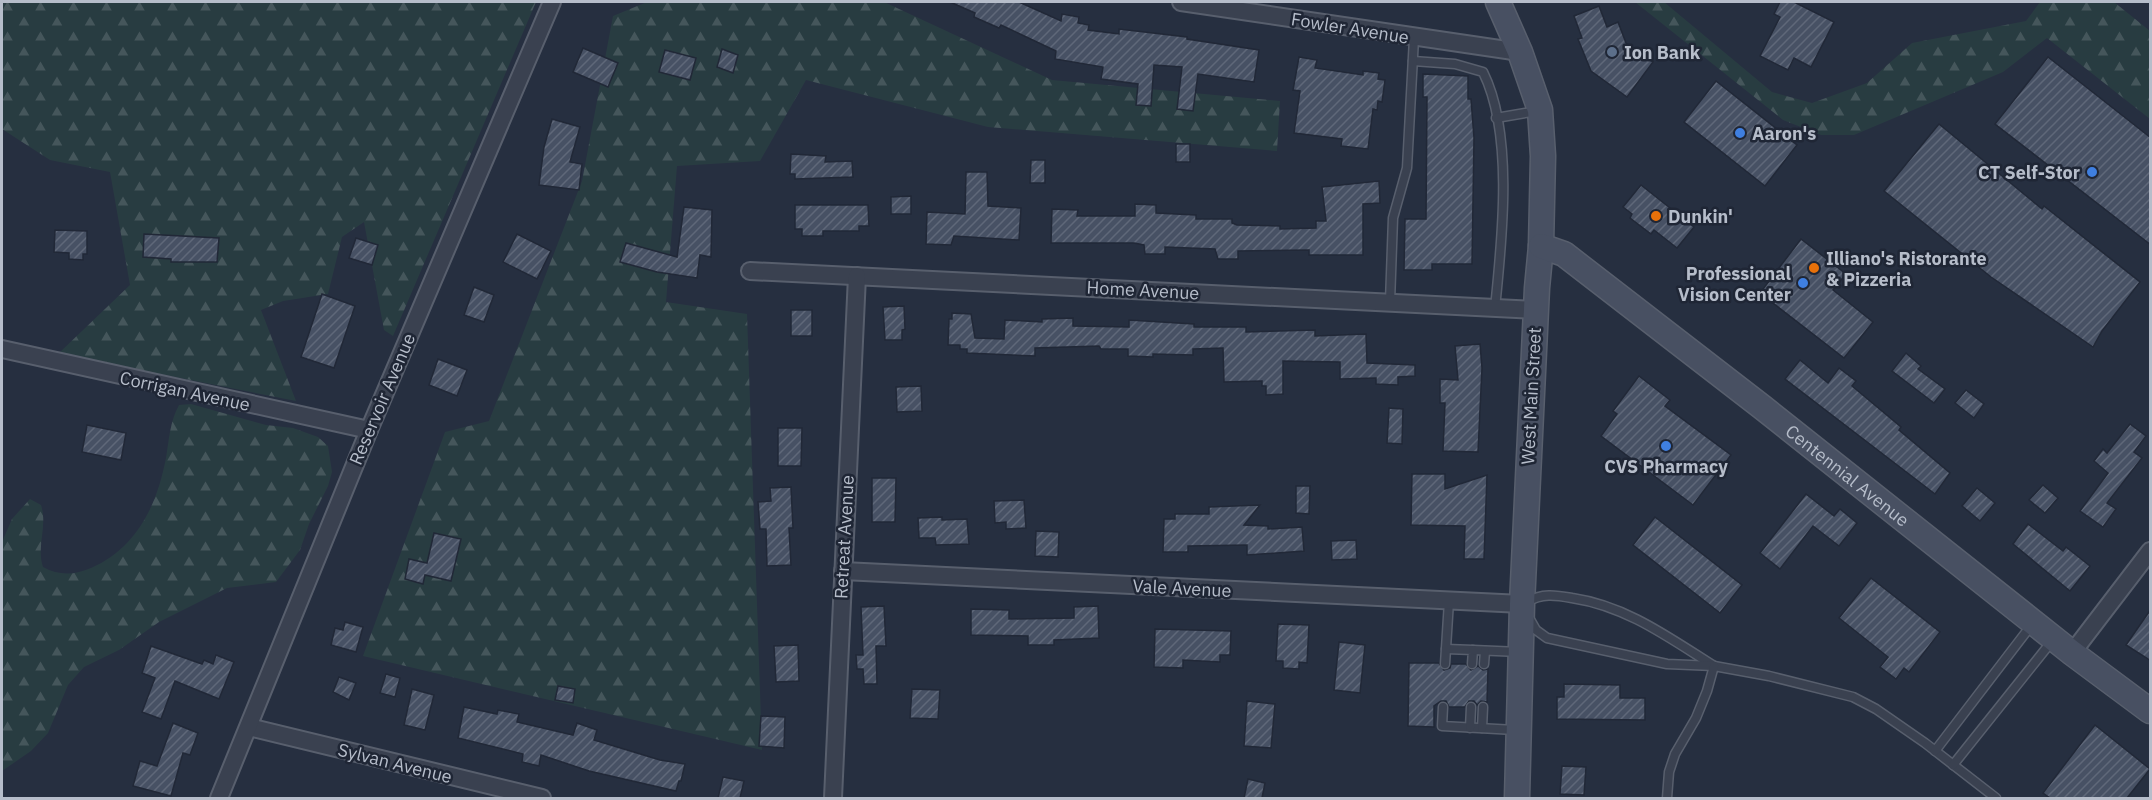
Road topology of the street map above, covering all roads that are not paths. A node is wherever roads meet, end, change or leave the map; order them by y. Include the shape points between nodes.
1 (552, 2) edge
2 (1181, 2) edge
3 (1498, 2) edge
4 (1414, 38) junction
5 (1520, 52) junction
6 (1413, 61) junction
7 (1540, 110) junction
8 (1496, 118) junction
9 (1541, 246) junction
10 (750, 271) dead end
11 (857, 276) junction
12 (1390, 302) junction
13 (1495, 308) junction
14 (1536, 310) junction
15 (2, 349) edge
16 (369, 430) junction
17 (2151, 551) edge
18 (843, 571) junction
19 (1449, 601) junction
20 (1522, 604) junction
21 (2033, 622) junction
22 (2053, 638) junction
23 (1446, 649) junction
24 (1473, 650) junction
25 (1485, 651) junction
26 (1520, 652) junction
27 (2072, 653) junction
28 (1445, 664) dead end
29 (1472, 664) dead end
30 (1484, 664) dead end
31 (1714, 666) junction
32 (1443, 706) dead end
33 (1471, 707) dead end
34 (1483, 707) dead end
35 (2151, 711) edge
36 (249, 727) junction
37 (1470, 728) junction
38 (1482, 728) junction
39 (1519, 730) junction
40 (1935, 751) junction
41 (1953, 765) junction
42 (511, 795) edge
43 (219, 798) edge
44 (542, 798) edge
45 (833, 798) edge
46 (1517, 798) edge
47 (1667, 798) edge
48 (1996, 798) edge

1 - 16 street, Reservoir Avenue
2 - 4 street, Fowler Avenue
3 - 5 main road, West Main Street
4 - 5 street, Fowler Avenue
4 - 6 lane
5 - 7 main road, West Main Street
6 - 8 lane via 1455,64 1483,72
6 - 12 lane via 1407,168 1393,218
7 - 8 lane
7 - 9 main road, West Main Street
8 - 13 lane via 1503,168
9 - 14 main road, West Main Street
9 - 21 main road, Centennial Avenue via 1564,254
10 - 11 street, Home Avenue
11 - 12 street, Home Avenue
11 - 18 street, Retreat Avenue
12 - 13 street, Home Avenue
13 - 14 street, Home Avenue
14 - 20 main road, West Main Street
15 - 16 street, Corrigan Avenue
16 - 36 street, Reservoir Avenue
17 - 27 street
18 - 19 street, Vale Avenue
18 - 45 street, Retreat Avenue
19 - 20 street, Vale Avenue
19 - 23 lane
20 - 26 main road, West Main Street
20 - 31 lane via 1547,594 1595,601 1629,614
20 - 31 lane via 1536,630 1547,638 1667,664
21 - 22 main road, Centennial Avenue
21 - 40 lane
22 - 27 main road, Centennial Avenue
22 - 41 lane
23 - 24 lane
23 - 28 lane
24 - 25 lane
24 - 29 lane
25 - 26 lane
25 - 30 lane
26 - 39 main road, West Main Street
27 - 35 main road, Centennial Avenue
31 - 40 lane via 1853,697
31 - 47 lane via 1696,718 1675,754
32 - 37 lane via 1442,726
33 - 37 lane
34 - 38 lane
36 - 42 street, Sylvan Avenue
36 - 43 street, Reservoir Avenue
37 - 38 lane
38 - 39 lane
39 - 46 main road, West Main Street
40 - 41 lane
41 - 48 lane
42 - 44 street, Sylvan Avenue

